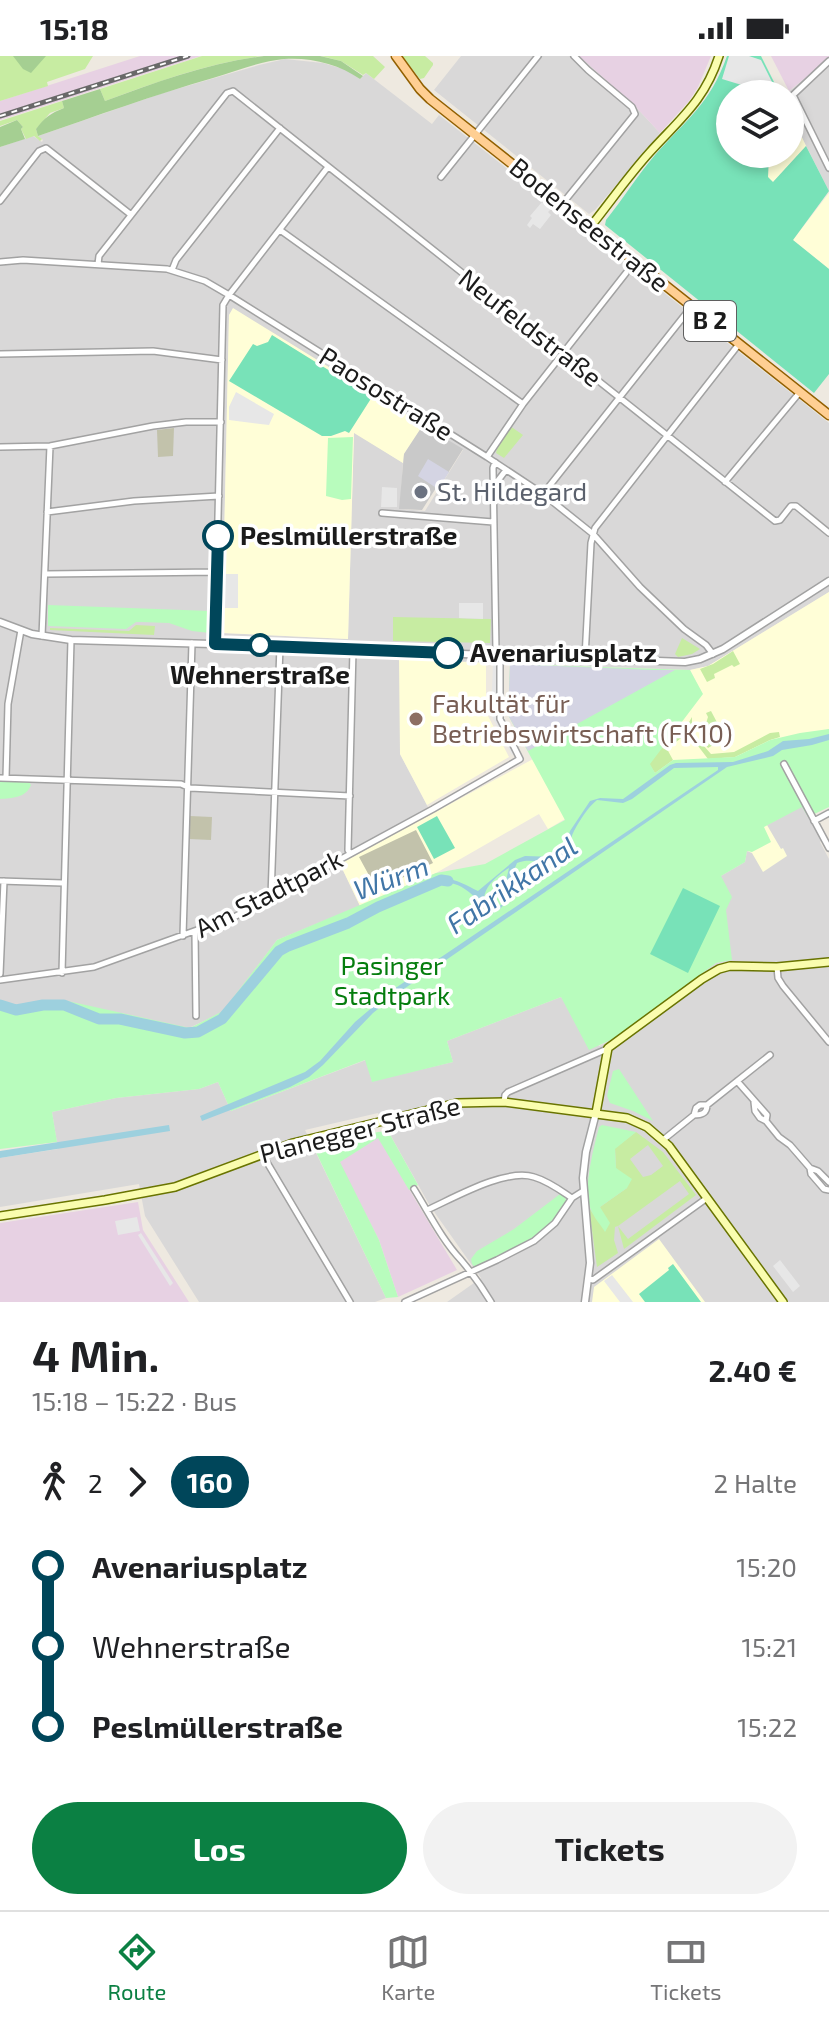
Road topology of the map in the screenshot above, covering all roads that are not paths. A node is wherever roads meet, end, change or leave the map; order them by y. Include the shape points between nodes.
1 (396, 56) edge
2 (538, 56) edge
3 (574, 56) edge
4 (719, 56) edge
5 (829, 61) edge
6 (280, 128) junction
7 (474, 134) junction
8 (328, 167) junction
9 (829, 168) edge
10 (441, 177) dead end
11 (0, 201) edge
12 (563, 203) junction
13 (130, 214) junction
14 (591, 226) junction
15 (280, 230) junction
16 (0, 262) edge
17 (98, 264) junction
18 (172, 270) junction
19 (626, 273) dead end
20 (229, 295) junction
21 (692, 306) junction
22 (739, 344) junction
23 (563, 353) junction
24 (0, 354) edge
25 (222, 360) junction
26 (800, 392) junction
27 (620, 399) junction
28 (523, 404) junction
29 (829, 415) edge
30 (221, 422) junction
31 (667, 436) junction
32 (50, 446) junction
33 (0, 447) edge
34 (487, 457) junction
35 (495, 462) junction
36 (506, 470) junction
37 (725, 482) junction
38 (493, 488) junction
39 (543, 494) junction
40 (219, 496) junction
41 (47, 512) junction
42 (382, 513) dead end
43 (493, 522) junction
44 (829, 533) edge
45 (593, 534) junction
46 (217, 572) junction
47 (46, 574) junction
48 (829, 581) edge
49 (0, 622) edge
50 (21, 630) junction
51 (42, 636) junction
52 (71, 640) junction
53 (192, 643) junction
54 (215, 644) junction
55 (280, 646) junction
56 (353, 650) junction
57 (713, 654) junction
58 (497, 655) junction
59 (585, 658) junction
60 (0, 704) edge
61 (8, 704) junction
62 (784, 764) dead end
63 (3, 778) edge
64 (67, 779) junction
65 (186, 786) junction
66 (275, 792) junction
67 (350, 796) junction
68 (829, 813) edge
69 (814, 821) junction
70 (829, 848) edge
71 (350, 853) junction
72 (2, 881) edge
73 (63, 883) junction
74 (271, 897) junction
75 (195, 932) junction
76 (183, 936) junction
77 (829, 962) edge
78 (777, 967) junction
79 (62, 973) junction
80 (0, 978) edge
81 (196, 1016) dead end
82 (829, 1042) edge
83 (608, 1048) junction
84 (770, 1055) dead end
85 (737, 1081) junction
86 (504, 1102) junction
87 (596, 1113) junction
88 (663, 1140) junction
89 (262, 1154) junction
90 (810, 1168) junction
91 (829, 1182) edge
92 (414, 1189) dead end
93 (829, 1190) edge
94 (583, 1191) junction
95 (572, 1198) junction
96 (707, 1198) junction
97 (427, 1210) junction
98 (0, 1216) edge
99 (472, 1272) junction
100 (589, 1279) junction
101 (350, 1302) edge
102 (405, 1302) edge
103 (491, 1302) edge
104 (585, 1302) edge
105 (783, 1302) edge

1 - 7 main road, Bodenseestraße / B 2 via 425,94
2 - 7 street
3 - 12 street via 635,114
4 - 14 main road via 698,101
5 - 9 street via 793,95
6 - 8 street, Neufeldstraße
6 - 13 street, Neufeldstraße via 231,90
6 - 18 street
7 - 10 street
7 - 12 main road, Bodenseestraße / B 2
8 - 15 street
8 - 23 street, Neufeldstraße
11 - 13 street via 43,148
12 - 14 main road, Bodenseestraße / B 2
13 - 17 street
14 - 21 main road, Bodenseestraße / B 2
15 - 20 street
15 - 28 street
16 - 17 street, Paosostraße
17 - 18 street, Paosostraße
18 - 20 street, Paosostraße
19 - 23 street
20 - 25 street via 223,305
20 - 34 street, Paosostraße
21 - 22 main road, Bodenseestraße / B 2
21 - 27 street
22 - 26 main road, Bodenseestraße / B 2
22 - 31 street
23 - 27 street, Neufeldstraße
23 - 28 street
24 - 25 street via 153,351
25 - 30 street
26 - 29 main road, Bodenseestraße / B 2
26 - 37 street
27 - 31 street, Neufeldstraße
27 - 39 street
28 - 34 street
30 - 32 street via 153,426
30 - 40 street
31 - 37 street, Neufeldstraße
31 - 45 street
32 - 33 street
32 - 41 street
34 - 35 street, Paosostraße
35 - 36 street, Paosostraße
35 - 38 street
36 - 38 street
36 - 39 street, Paosostraße
37 - 44 street, Neufeldstraße via 775,521 796,506
38 - 43 street
39 - 45 street, Paosostraße
40 - 41 street
40 - 46 street
41 - 47 street
42 - 43 street
43 - 58 street
45 - 57 street, Paosostraße via 671,618
45 - 59 street
46 - 47 street
46 - 54 street
47 - 51 street
48 - 57 street
49 - 50 street
50 - 51 street
50 - 61 street
51 - 52 street
52 - 53 street
52 - 64 street
53 - 54 street
53 - 65 street
54 - 55 street
55 - 56 street
55 - 66 street
56 - 58 street
56 - 67 street
57 - 59 street via 685,662
58 - 59 street
58 - 71 street, Am Stadtpark via 500,719 520,759
60 - 61 street
61 - 63 street
62 - 69 street
63 - 64 street
64 - 65 street
64 - 73 street
65 - 66 street
65 - 76 street
66 - 67 street
66 - 74 street
67 - 71 street
68 - 69 street
69 - 70 street
71 - 74 street, Am Stadtpark
72 - 73 street
72 - 80 street
73 - 79 street
74 - 75 street, Am Stadtpark
75 - 76 street, Am Stadtpark
75 - 81 street
76 - 79 street, Am Stadtpark
77 - 78 main road
78 - 82 street via 783,986
78 - 83 main road via 719,969
79 - 80 street, Am Stadtpark
83 - 86 street via 508,1092
83 - 87 main road
84 - 85 street
85 - 88 street via 703,1114 694,1115
85 - 90 street via 760,1118
86 - 87 main road, Planegger Straße
86 - 89 main road, Planegger Straße via 457,1103
87 - 88 main road, Planegger Straße via 636,1121
87 - 94 street
88 - 96 main road, Planegger Straße
89 - 98 main road, Planegger Straße via 175,1187
89 - 101 street
90 - 91 street
90 - 93 street
92 - 97 street
94 - 95 street
94 - 100 street
95 - 97 street via 546,1181 520,1174
95 - 99 street via 547,1231
96 - 100 street
96 - 105 main road, Planegger Straße
97 - 99 street
99 - 102 street
99 - 103 street
100 - 104 street

